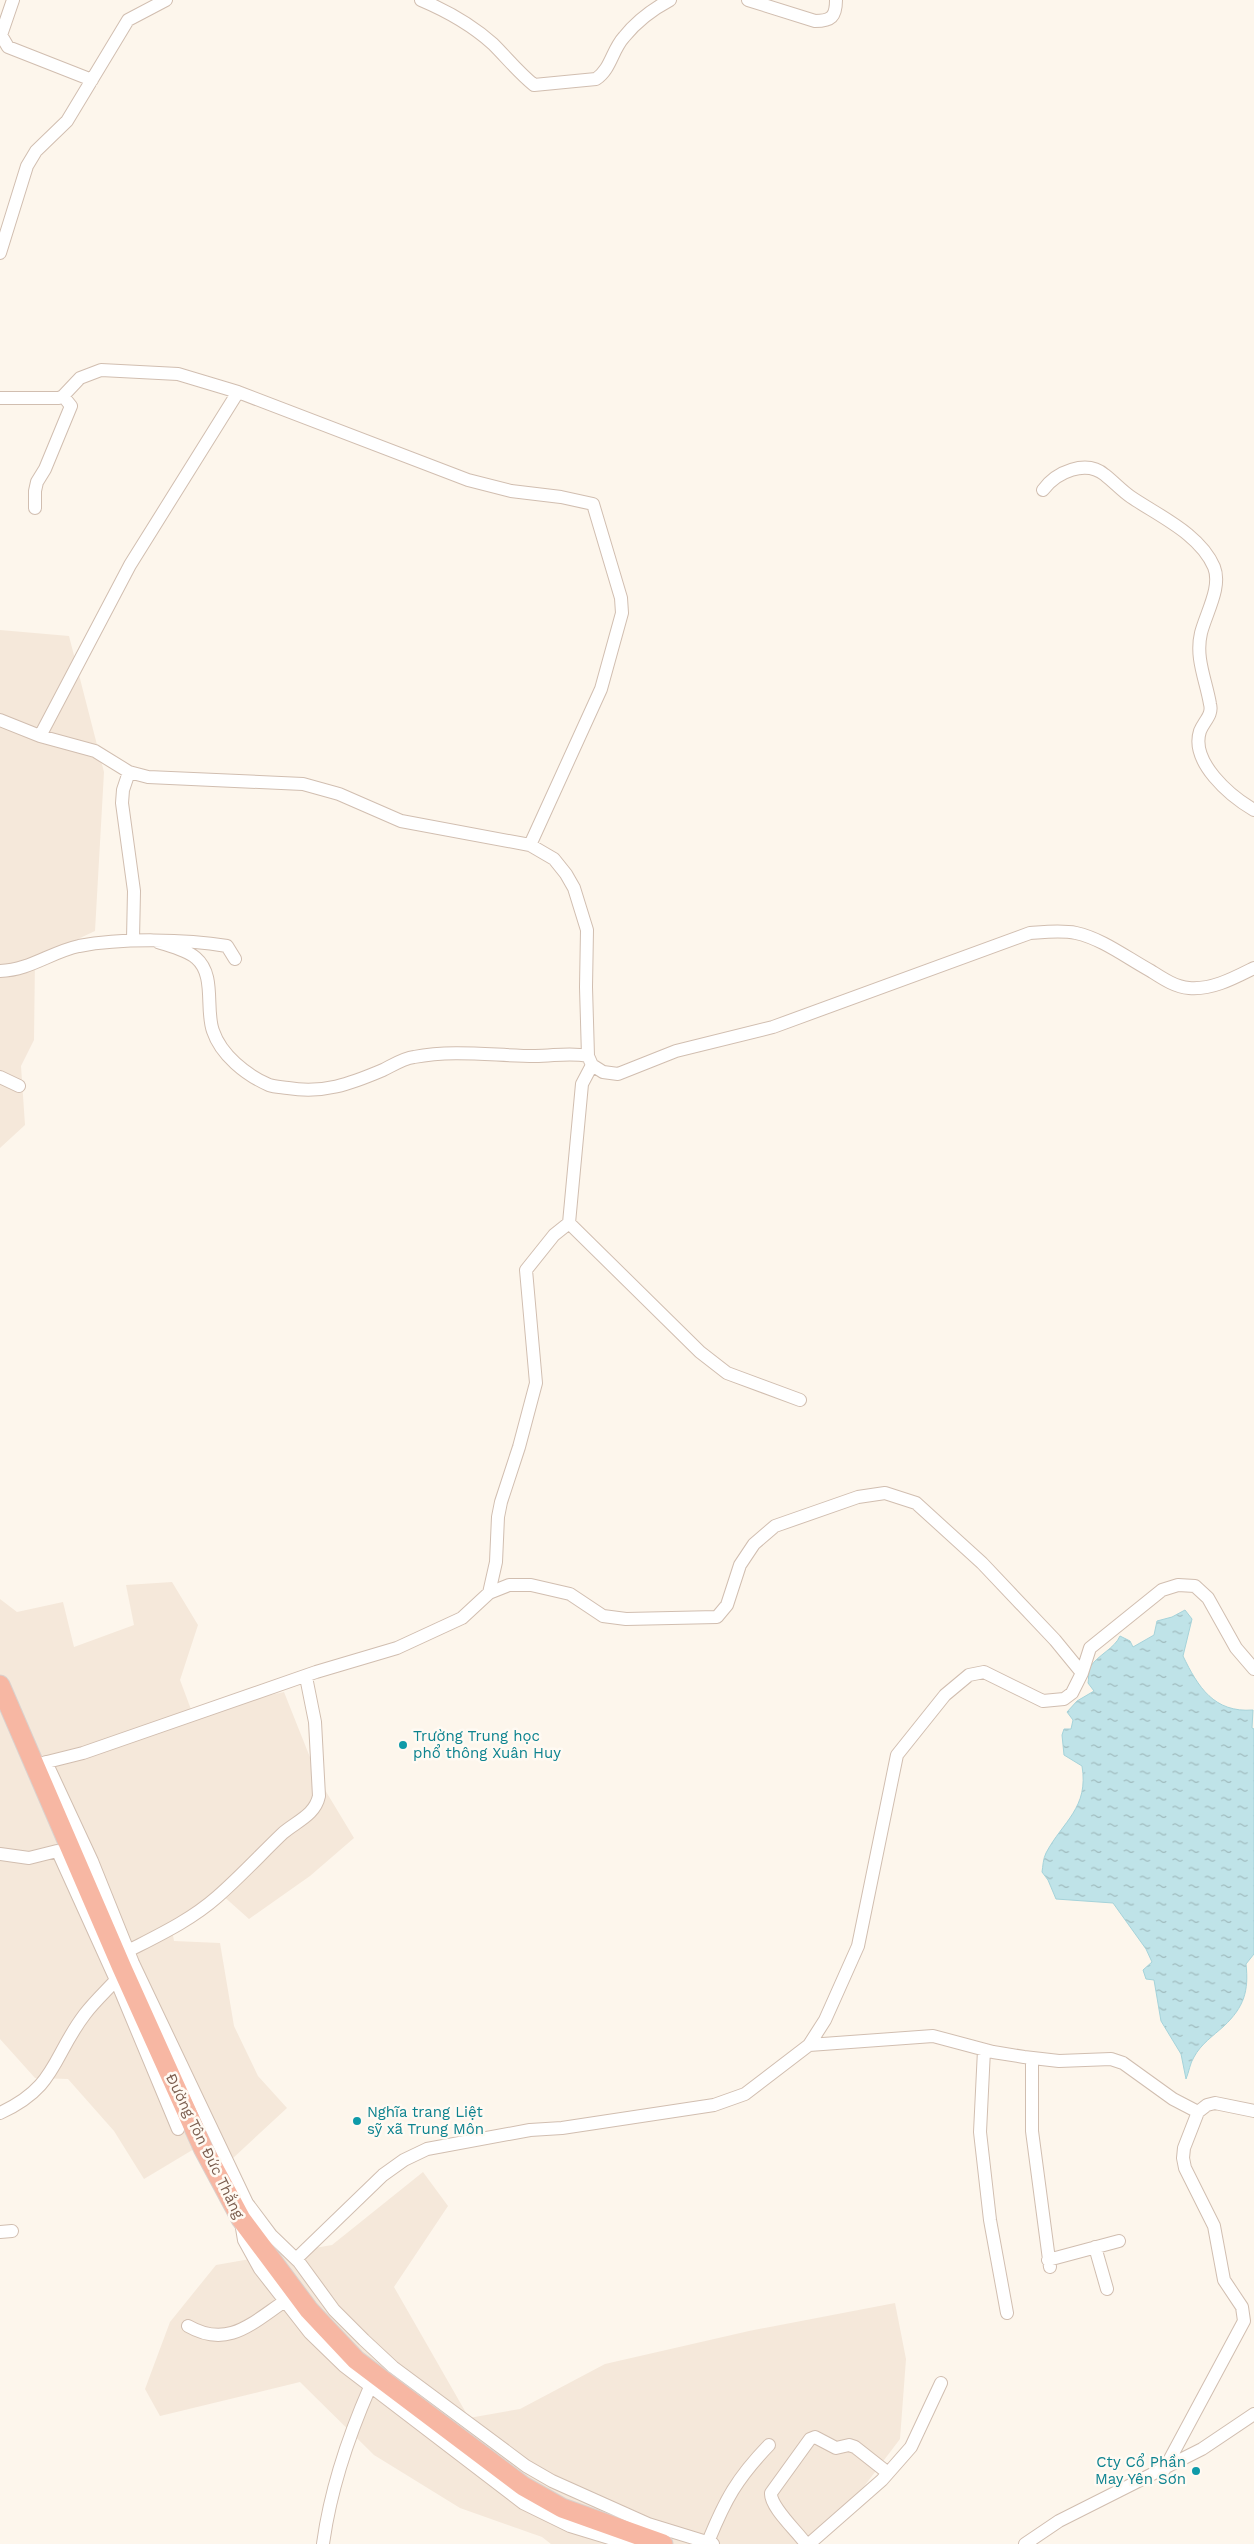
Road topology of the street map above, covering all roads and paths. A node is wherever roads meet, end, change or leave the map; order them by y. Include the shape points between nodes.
1 (13, 0) edge
2 (166, 0) edge
3 (421, 0) edge
4 (670, 0) edge
5 (748, 0) edge
6 (836, 0) edge
7 (92, 80) junction
8 (0, 253) edge
9 (238, 392) junction
10 (64, 396) junction
11 (0, 398) edge
12 (1043, 490) dead end
13 (35, 508) dead end
14 (0, 720) edge
15 (40, 736) junction
16 (129, 772) junction
17 (1254, 810) edge
18 (530, 845) junction
19 (133, 940) junction
20 (158, 942) junction
21 (235, 959) dead end
22 (1254, 968) edge
23 (0, 971) edge
24 (590, 1060) junction
25 (0, 1077) edge
26 (20, 1086) dead end
27 (569, 1223) junction
28 (800, 1400) dead end
29 (490, 1593) junction
30 (1254, 1669) edge
31 (1082, 1673) junction
32 (306, 1677) junction
33 (0, 1685) edge
34 (40, 1764) junction
35 (0, 1854) edge
36 (123, 1967) junction
37 (809, 2045) junction
38 (984, 2050) junction
39 (1032, 2058) junction
40 (1254, 2111) edge
41 (1198, 2112) junction
42 (0, 2113) edge
43 (178, 2129) dead end
44 (250, 2224) junction
45 (1119, 2241) dead end
46 (1094, 2248) junction
47 (296, 2262) junction
48 (1107, 2289) dead end
49 (285, 2301) junction
50 (1007, 2313) dead end
51 (188, 2326) dead end
52 (941, 2383) dead end
53 (370, 2388) junction
54 (1254, 2414) edge
55 (769, 2445) dead end
56 (1164, 2470) junction
57 (888, 2473) junction
58 (651, 2542) edge
59 (711, 2543) edge
60 (323, 2544) edge
61 (629, 2544) edge
62 (808, 2544) edge
63 (1025, 2544) edge

1 - 7 street via 2,34 8,47
2 - 7 street via 128,20
3 - 4 street via 445,10 469,26 534,85 596,79 604,73 624,36 655,8
5 - 6 street via 820,21 833,17
7 - 8 street via 67,121 36,151 27,166
9 - 10 street via 178,374 117,369 101,370 80,378
9 - 15 street via 130,565
9 - 18 street via 468,480 511,491 593,504 621,598 622,613 601,688
10 - 11 street
10 - 13 street via 71,406 46,469 37,482
12 - 17 street via 1049,482 1082,467 1099,470 1191,539 1213,566 1216,587 1200,636 1200,661 1211,705 1200,731 1198,748 1207,767 1233,795
14 - 15 street
15 - 16 street via 95,751
16 - 18 street via 170,779 303,784 339,794 401,821
16 - 19 street via 122,802 134,892
18 - 24 street via 554,859 566,874 584,916
19 - 20 street
19 - 23 street via 78,946 25,967
20 - 21 street via 228,946
20 - 24 street via 196,958 203,966 212,1031 232,1060 270,1085 304,1091 331,1089 411,1057 429,1054 475,1052 538,1056 576,1053
22 - 24 street via 1207,987 1188,988 1172,984 1076,933 1030,933 773,1027 683,1049 618,1074 603,1072
24 - 27 street via 582,1084
25 - 26 street
27 - 28 street via 700,1352 727,1373
27 - 29 street via 554,1235 526,1270 536,1382 501,1502
29 - 31 street via 509,1585 531,1585 570,1594 603,1616 626,1619 717,1618 727,1605 740,1565 754,1544 775,1526 858,1497 885,1493 916,1503 982,1563
29 - 32 street via 468,1613 428,1635 398,1648
30 - 31 street via 1236,1648 1208,1598 1194,1586 1178,1585 1162,1590 1090,1648
31 - 37 street via 1072,1693 1055,1702 1043,1702 984,1672 969,1675 945,1695 903,1744 893,1768 858,1946 825,2020
32 - 34 street via 83,1753
32 - 36 street via 315,1722 317,1805 216,1898
33 - 34 highway, Đường Tôn Đức Thắng
34 - 36 highway, Đường Tôn Đức Thắng
35 - 36 street via 29,1858 57,1851
36 - 42 street via 85,2014 47,2079 20,2102
36 - 43 street
36 - 44 highway, Đường Tôn Đức Thắng via 203,2148
37 - 38 street via 933,2036
37 - 47 street via 745,2094 722,2103 530,2130 427,2149 383,2175
38 - 39 street
38 - 50 street via 980,2132 990,2220
39 - 41 street via 1059,2061 1098,2058 1122,2063 1168,2096
39 - 46 street via 1032,2131 1049,2264
40 - 41 street via 1215,2103
41 - 56 street via 1184,2148 1185,2168 1214,2226 1224,2280 1242,2307 1244,2321
44 - 47 street
44 - 49 street via 244,2240
44 - 58 highway, Đường Tôn Đức Thắng via 309,2310 356,2360 523,2486 562,2508
45 - 46 street
46 - 48 street
47 - 59 street via 334,2310 386,2360 526,2466 559,2485 648,2524
49 - 51 street via 244,2329 225,2335 206,2336
49 - 53 street via 310,2333
52 - 57 street via 911,2446
53 - 60 street via 355,2422 325,2526
53 - 61 street via 523,2503 570,2526
54 - 56 street
55 - 59 street via 744,2471 722,2507
56 - 63 street via 1071,2515
57 - 62 street
57 - 62 street via 855,2447 836,2448 816,2437 810,2439 771,2493 774,2507

